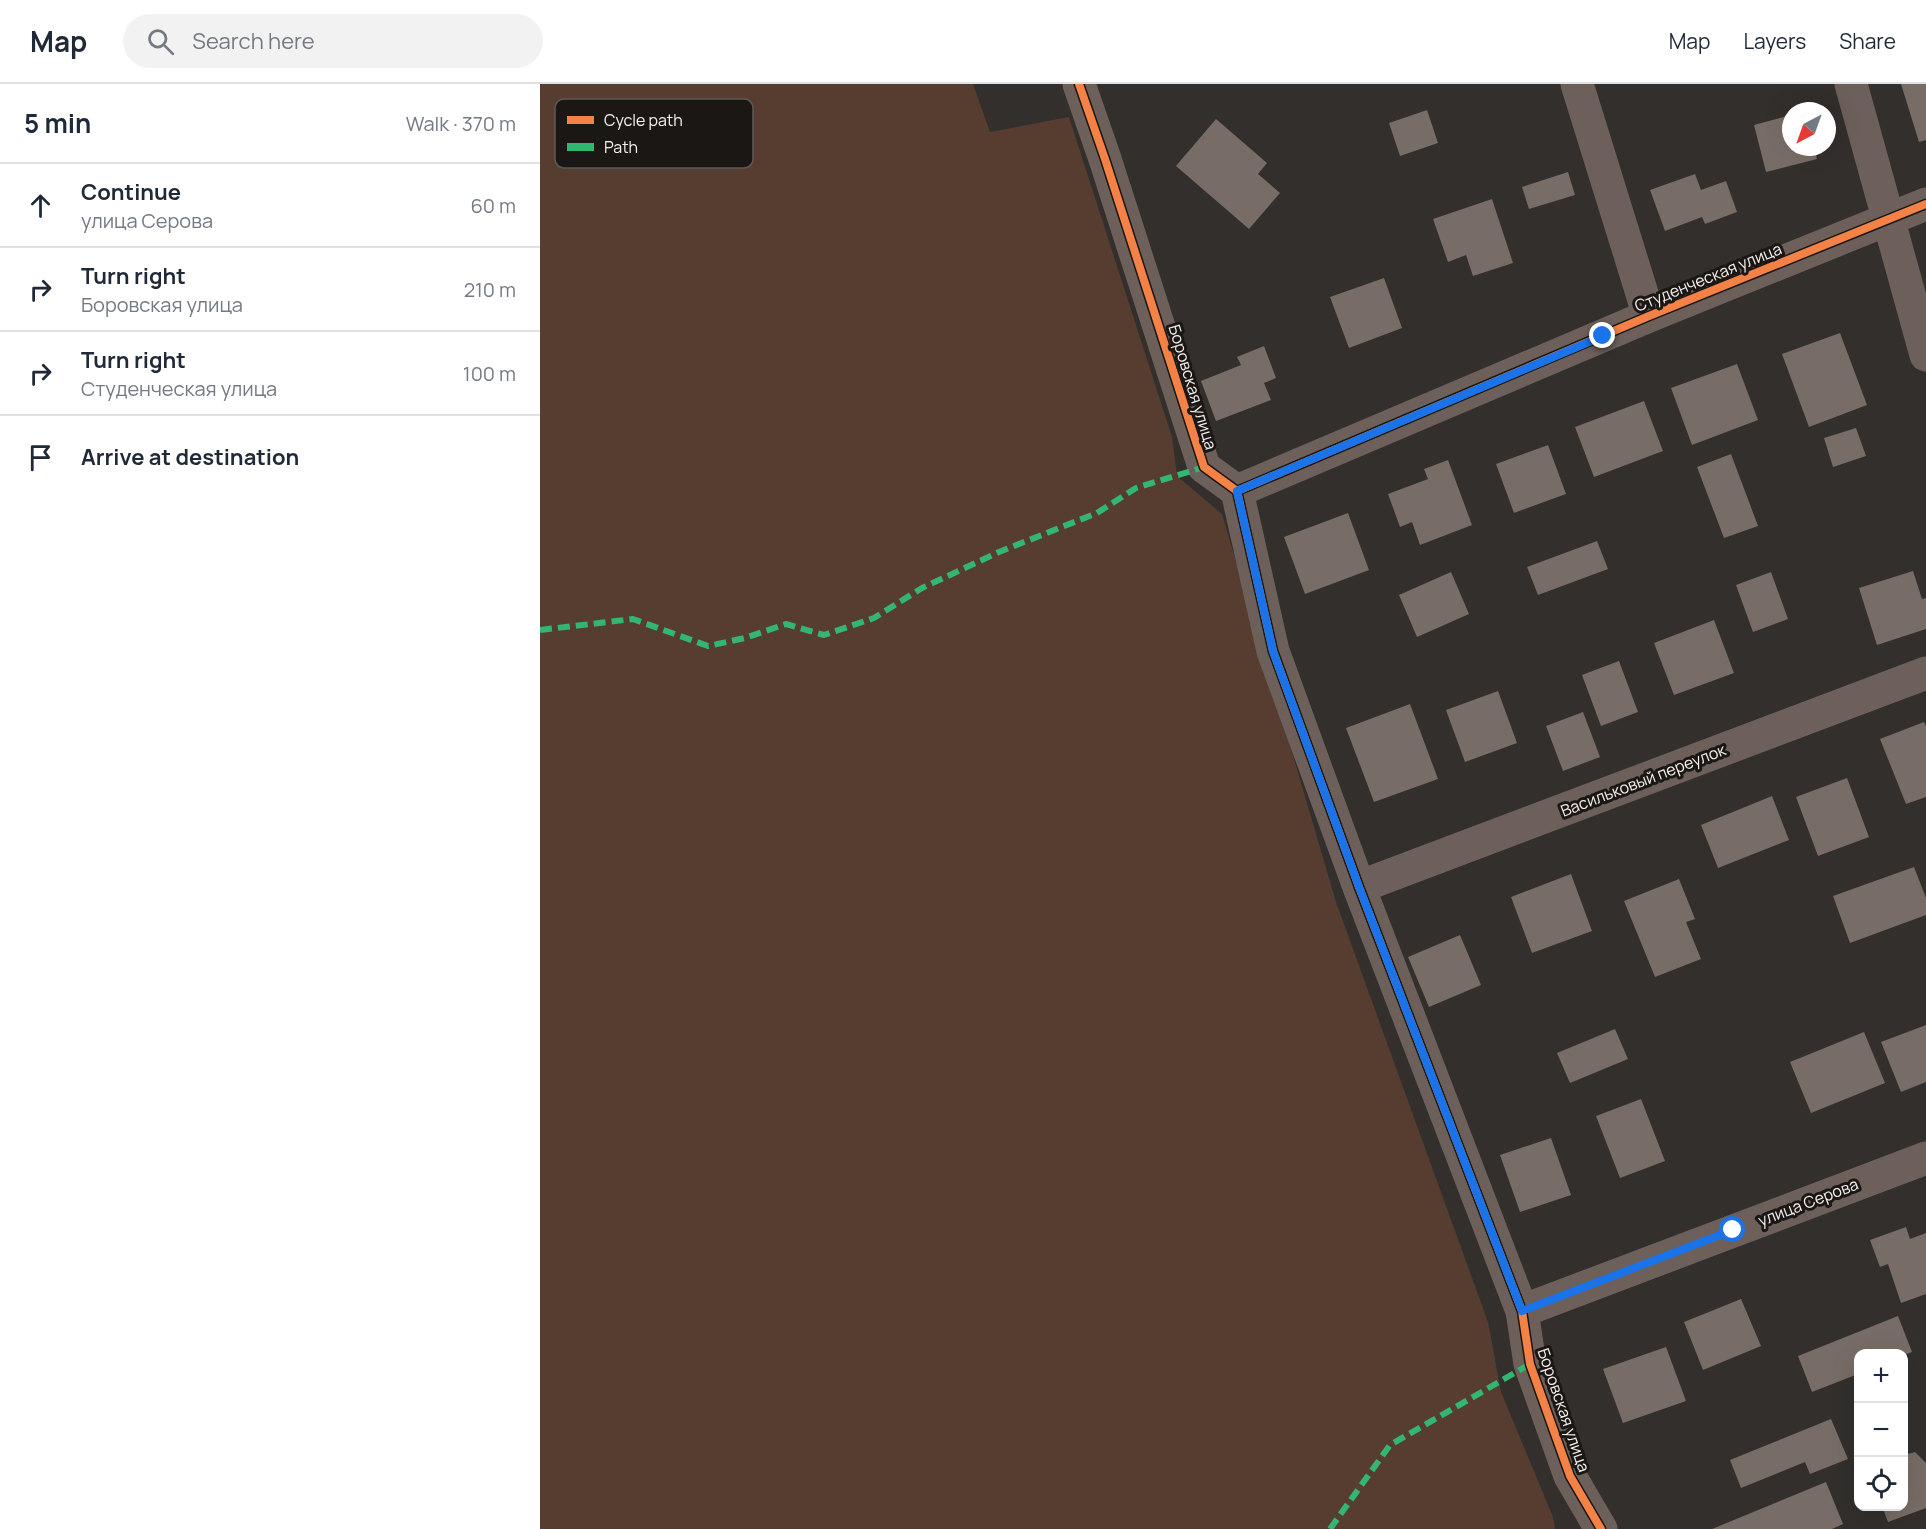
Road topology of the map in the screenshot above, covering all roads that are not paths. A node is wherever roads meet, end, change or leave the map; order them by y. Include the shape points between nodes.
1 (1079, 84) edge
2 (1577, 84) edge
3 (1851, 84) edge
4 (1926, 204) edge
5 (1887, 219) junction
6 (1649, 316) junction
7 (1926, 355) edge
8 (1237, 491) junction
9 (1926, 673) edge
10 (1359, 887) junction
11 (1926, 1158) edge
12 (1522, 1311) junction
13 (1601, 1529) edge

1 - 8 street, Боровская улица via 1204,466
2 - 6 street
3 - 5 street
4 - 5 street, Студенческая улица
5 - 6 street, Студенческая улица
5 - 7 street
6 - 8 street, Студенческая улица
8 - 10 street, Боровская улица via 1273,651
9 - 10 street, Васильковый переулок
10 - 12 street, Боровская улица
11 - 12 street, улица Серова
12 - 13 street, Боровская улица via 1530,1364 1570,1476

